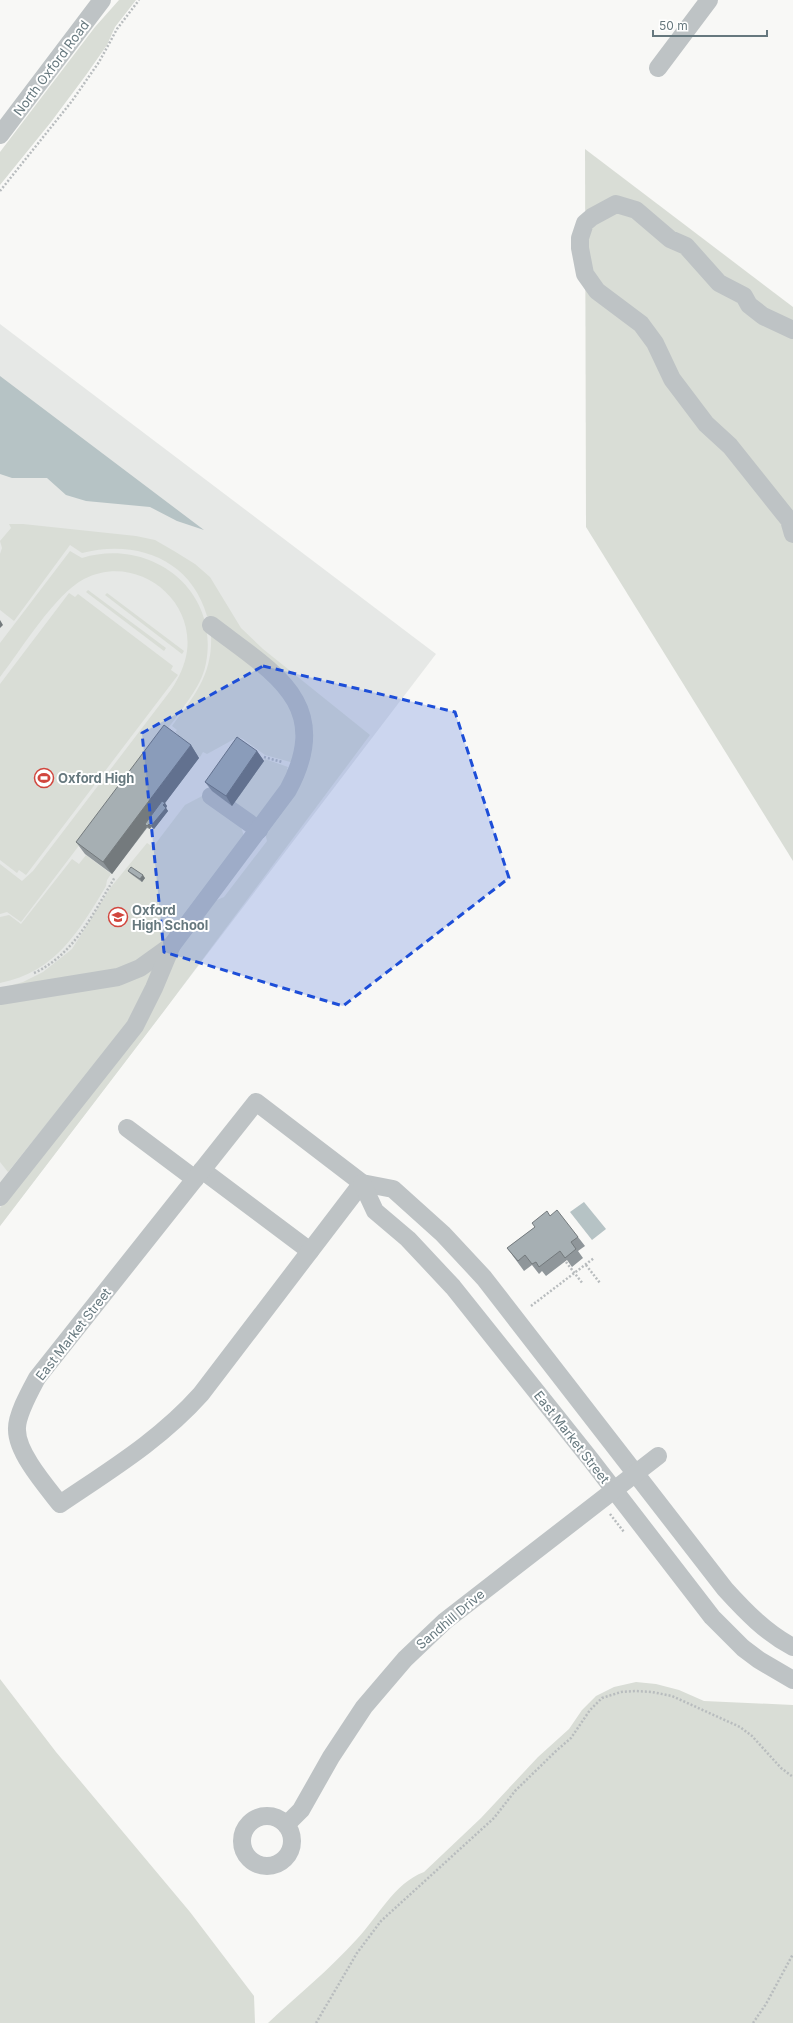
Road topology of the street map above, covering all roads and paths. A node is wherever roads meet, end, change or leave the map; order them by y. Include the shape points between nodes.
1 (102, 0) edge
2 (139, 0) edge
3 (709, 0) edge
4 (658, 68) dead end
5 (0, 135) edge
6 (0, 191) edge
7 (793, 330) edge
8 (793, 534) edge
9 (211, 625) dead end
10 (211, 796) edge
11 (259, 830) junction
12 (115, 877) dead end
13 (172, 946) junction
14 (32, 974) dead end
15 (0, 996) edge
16 (127, 1128) dead end
17 (198, 1174) junction
18 (362, 1183) junction
19 (0, 1197) edge
20 (310, 1251) junction
21 (594, 1258) dead end
22 (566, 1262) edge
23 (586, 1265) junction
24 (575, 1274) junction
25 (600, 1283) dead end
26 (583, 1284) dead end
27 (531, 1306) dead end
28 (530, 1338) junction
29 (508, 1355) junction
30 (658, 1456) dead end
31 (634, 1474) junction
32 (613, 1490) junction
33 (793, 1647) edge
34 (793, 1680) edge
35 (793, 1777) edge
36 (286, 1825) dead end
37 (793, 1954) edge
38 (316, 2023) edge
39 (753, 2023) edge

1 - 5 street, North Oxford Road
2 - 6 path via 117,29 99,62 72,101
3 - 4 street
7 - 8 street via 763,316 749,305 744,296 719,283 686,246 670,239 636,210 616,204 585,223 580,243 585,274 597,291 641,324 655,343 672,379 706,424 730,446 789,520
9 - 11 street via 276,675 293,694 304,718 305,747 299,770
10 - 11 street
11 - 13 street
12 - 14 path via 68,950 44,969
13 - 15 street via 140,968 118,977
13 - 19 street via 135,1026
16 - 17 street
17 - 18 street, East Market Street via 256,1102
17 - 20 street
17 - 20 street, East Market Street via 37,1378 24,1403 17,1430 24,1455 60,1504 161,1434 182,1415 201,1394
18 - 20 street, East Market Street
18 - 28 street, East Market Street via 393,1189 416,1208 466,1258
18 - 29 street, East Market Street via 375,1212 432,1263
21 - 23 path
22 - 24 path
23 - 24 path
23 - 25 path
24 - 26 path
24 - 27 path
28 - 29 street
28 - 31 street, East Market Street
29 - 32 street, East Market Street
30 - 31 street, Sandhill Drive
31 - 32 street, Sandhill Drive
31 - 33 street, East Market Street via 742,1609 760,1625
32 - 34 street, East Market Street via 726,1633 759,1660
32 - 36 street, Sandhill Drive via 445,1621 405,1658 364,1706 330,1757 301,1810
35 - 38 path via 740,1727 672,1696 630,1691 602,1698 590,1710 571,1738 515,1791 494,1818 380,1921 357,1953
37 - 39 path

